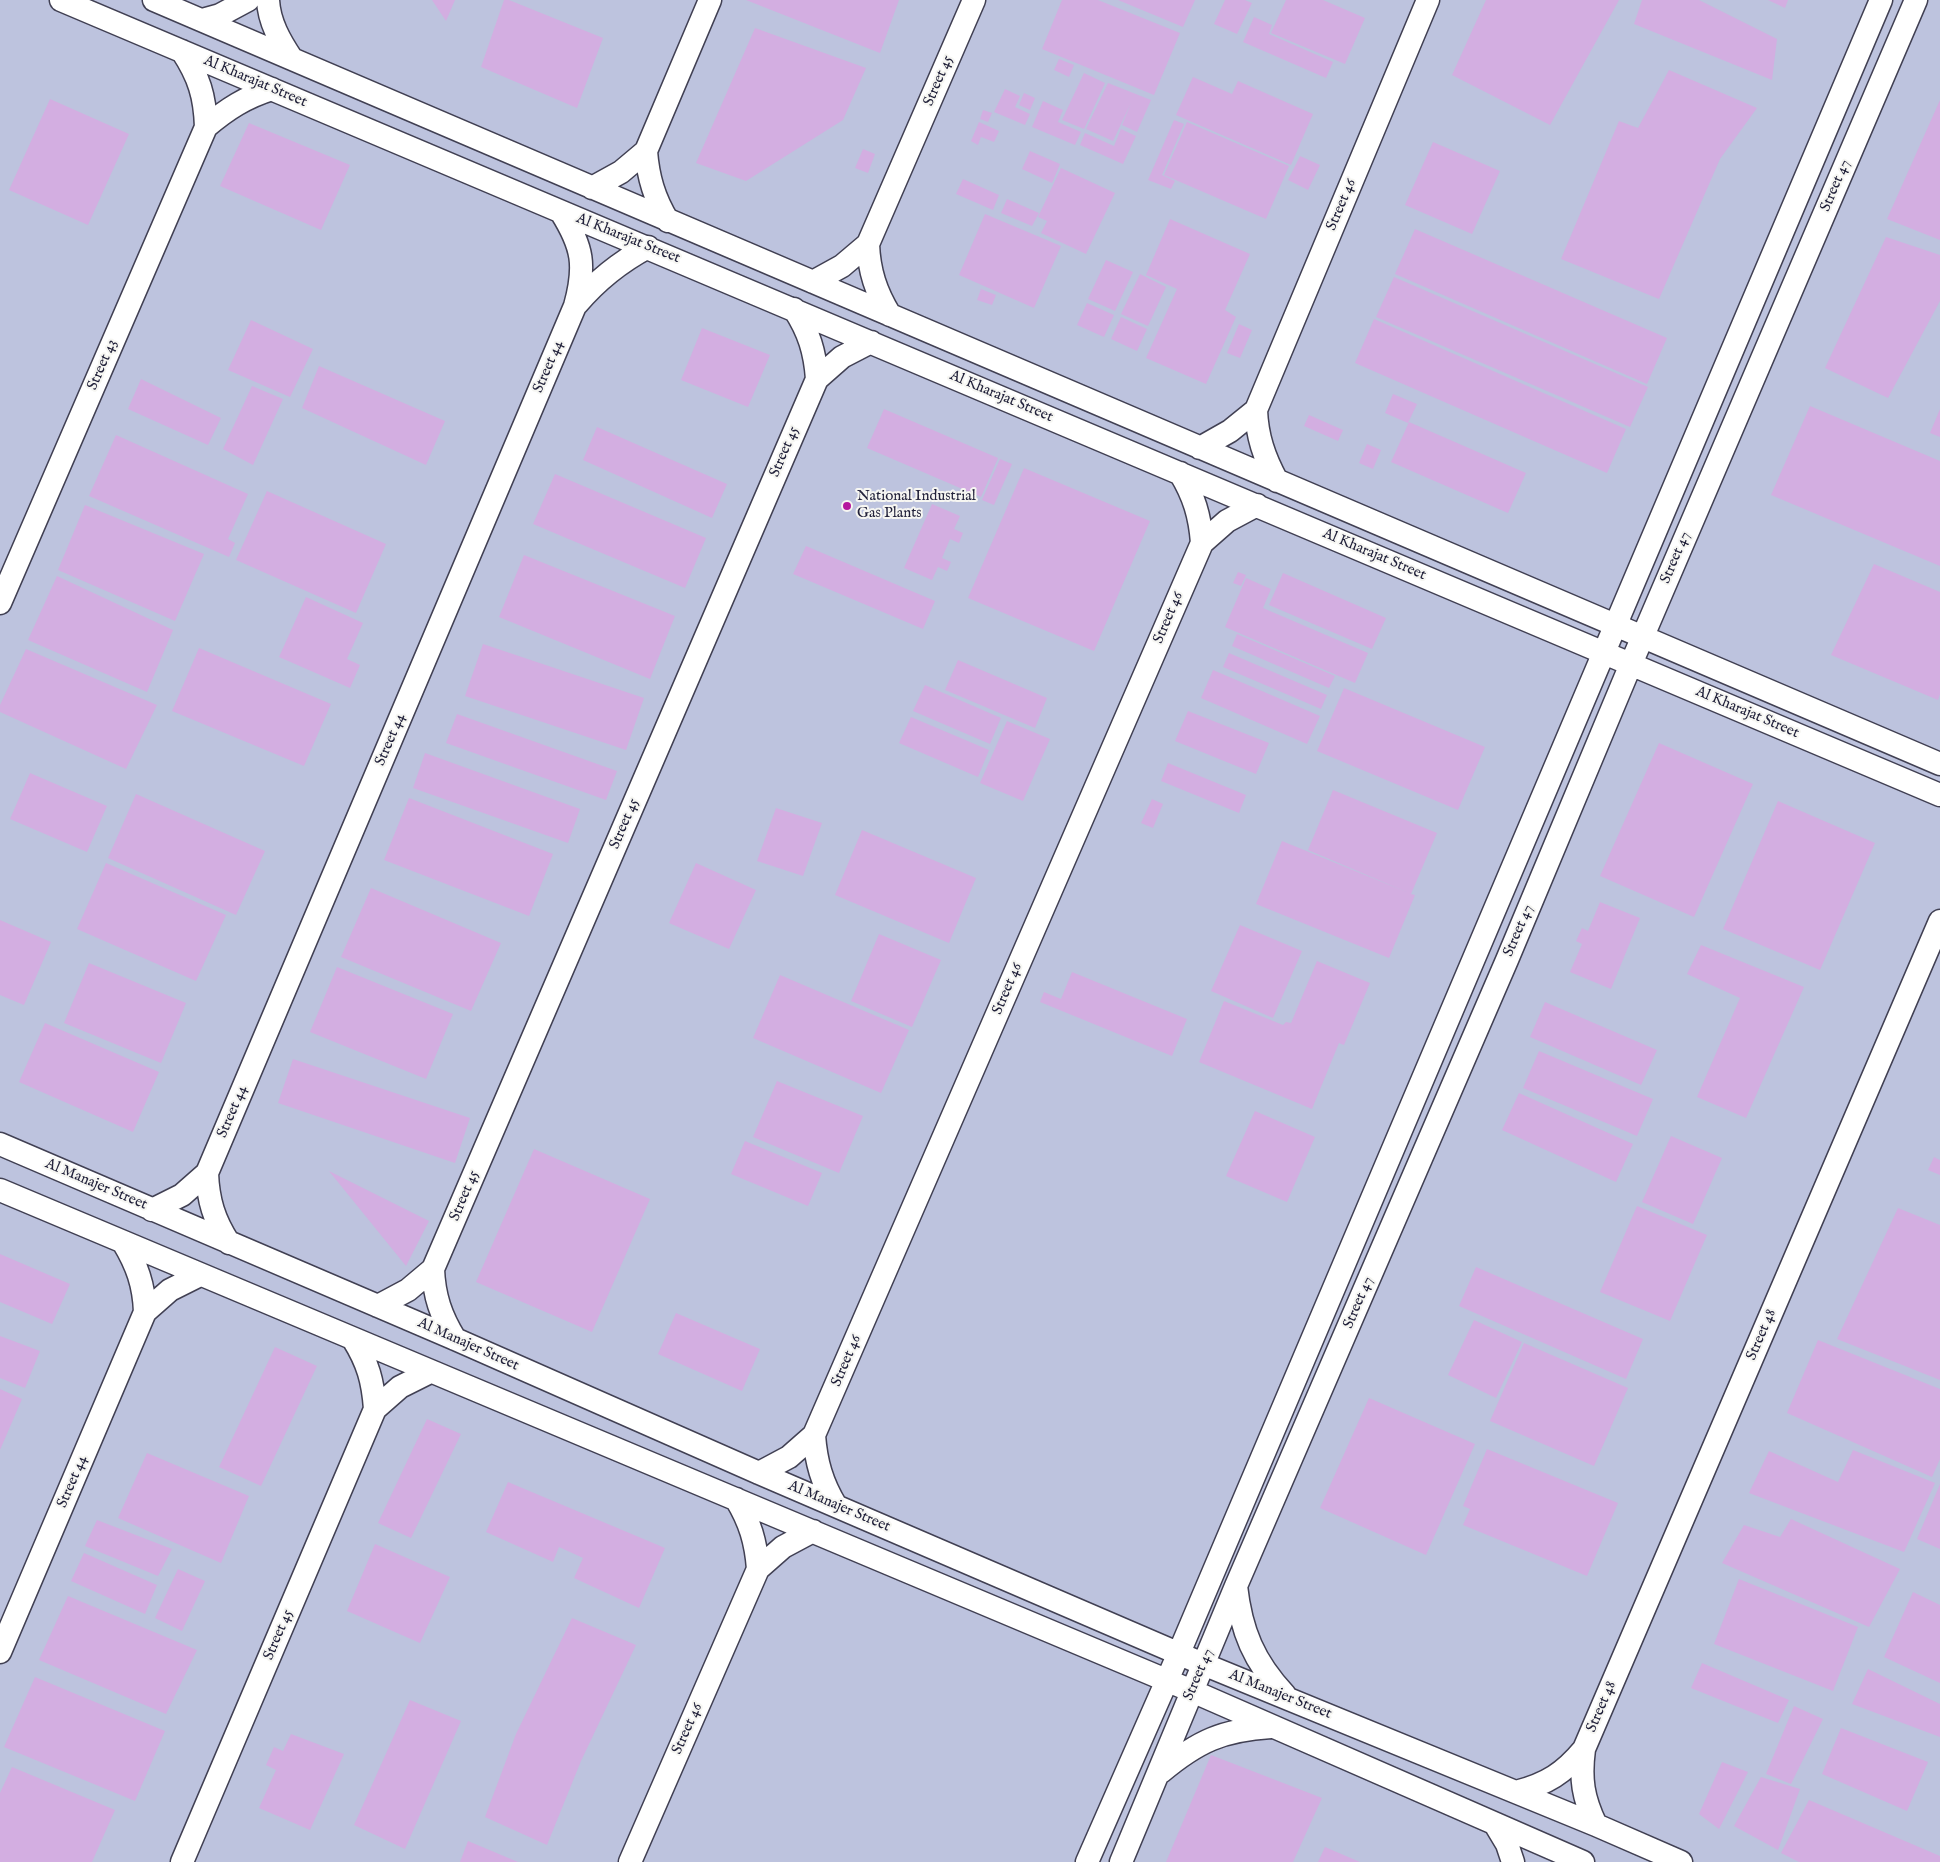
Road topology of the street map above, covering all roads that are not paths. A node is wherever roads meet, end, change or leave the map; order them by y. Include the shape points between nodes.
1 (61, 0) edge
2 (154, 0) edge
3 (248, 0) edge
4 (268, 0) edge
5 (710, 0) edge
6 (974, 0) edge
7 (1428, 0) edge
8 (1881, 0) edge
9 (1916, 0) edge
10 (202, 20) junction
11 (182, 51) junction
12 (292, 59) junction
13 (272, 89) junction
14 (206, 127) junction
15 (646, 151) junction
16 (592, 188) junction
17 (561, 212) junction
18 (668, 220) junction
19 (868, 244) junction
20 (648, 247) junction
21 (813, 282) junction
22 (575, 306) junction
23 (794, 309) junction
24 (890, 315) junction
25 (871, 342) junction
26 (817, 379) junction
27 (1256, 410) junction
28 (1200, 448) junction
29 (1180, 473) junction
30 (1277, 481) junction
31 (1257, 505) junction
32 (1202, 543) junction
33 (0, 604) edge
34 (1616, 626) junction
35 (1643, 637) junction
36 (1604, 652) junction
37 (1631, 664) junction
38 (1940, 764) edge
39 (1939, 796) edge
40 (1940, 921) edge
41 (0, 1144) edge
42 (207, 1173) junction
43 (0, 1190) edge
44 (152, 1210) junction
45 (123, 1242) junction
46 (229, 1243) junction
47 (433, 1269) junction
48 (200, 1275) junction
49 (378, 1306) junction
50 (145, 1312) junction
51 (352, 1339) junction
52 (455, 1339) junction
53 (430, 1372) junction
54 (375, 1409) junction
55 (814, 1435) junction
56 (759, 1473) junction
57 (736, 1499) junction
58 (836, 1506) junction
59 (813, 1531) junction
60 (758, 1569) junction
61 (1236, 1586) junction
62 (0, 1652) edge
63 (1179, 1653) junction
64 (1204, 1664) junction
65 (1166, 1680) junction
66 (1192, 1691) junction
67 (1287, 1698) junction
68 (1274, 1727) junction
69 (1584, 1749) junction
70 (1158, 1774) junction
71 (1516, 1792) junction
72 (1495, 1824) junction
73 (1596, 1825) junction
74 (182, 1862) edge
75 (630, 1862) edge
76 (1087, 1862) edge
77 (1121, 1862) edge
78 (1513, 1862) edge
79 (1583, 1862) edge
80 (1681, 1862) edge

1 - 11 street, Al Kharajat Street
2 - 10 street, Al Kharajat Street
3 - 10 street via 220,15
4 - 12 street via 272,23
5 - 15 street
6 - 19 street, Street 45
7 - 27 street, Street 46
8 - 34 street, Street 47
9 - 35 street, Street 47
10 - 12 street, Al Kharajat Street
11 - 13 street, Al Kharajat Street
11 - 14 street, Street 43 via 201,87
12 - 16 street, Al Kharajat Street
13 - 14 street, Street 43 via 236,103
13 - 17 street, Al Kharajat Street
14 - 33 street, Street 43
15 - 16 street via 621,172
15 - 18 street via 651,188
16 - 18 street, Al Kharajat Street
17 - 20 street, Al Kharajat Street
17 - 22 street, Street 44 via 575,233 582,257 582,282
18 - 21 street, Al Kharajat Street
19 - 21 street, Street 45 via 842,266
19 - 24 street, Street 45 via 873,282
20 - 22 street, Street 44 via 608,272
20 - 23 street, Al Kharajat Street
21 - 24 street, Al Kharajat Street
22 - 42 street, Street 44
23 - 25 street, Al Kharajat Street
23 - 26 street, Street 45 via 812,342
24 - 28 street, Al Kharajat Street
25 - 26 street, Street 45 via 842,357
25 - 29 street, Al Kharajat Street
26 - 47 street, Street 45
27 - 28 street, Street 46 via 1230,432
27 - 30 street, Street 46 via 1261,447
28 - 30 street, Al Kharajat Street
29 - 31 street, Al Kharajat Street
29 - 32 street, Street 46 via 1196,506
30 - 34 street, Al Kharajat Street
31 - 32 street, Street 46 via 1227,521
31 - 36 street, Al Kharajat Street
32 - 55 street, Street 46
34 - 35 street, Al Kharajat Street
34 - 36 street, Street 47
35 - 37 street, Street 47
35 - 38 street, Al Kharajat Street
36 - 37 street, Al Kharajat Street
36 - 63 street, Street 47
37 - 39 street, Al Kharajat Street
37 - 61 street, Street 47
40 - 69 street, Street 48
41 - 44 street, Al Manajer Street
42 - 44 street, Street 44 via 182,1195
42 - 46 street, Street 44 via 212,1210
43 - 45 street, Al Manajer Street
44 - 46 street, Al Manajer Street
45 - 48 street, Al Manajer Street
45 - 50 street, Street 44 via 140,1275
46 - 49 street, Al Manajer Street
47 - 49 street, Street 45 via 408,1290
47 - 52 street, Street 45 via 438,1306
48 - 50 street, Street 44 via 170,1290
48 - 51 street, Al Manajer Street
49 - 52 street, Al Manajer Street
50 - 62 street, Street 44
51 - 53 street, Al Manajer Street
51 - 54 street via 370,1372
52 - 56 street, Al Manajer Street
53 - 54 street, Street 45 via 400,1387
53 - 57 street, Al Manajer Street
54 - 74 street, Street 45
55 - 56 street, Street 46 via 789,1457
55 - 58 street, Street 46 via 819,1472
56 - 58 street, Al Manajer Street
57 - 59 street, Al Manajer Street
57 - 60 street, Street 46 via 753,1532
58 - 63 street, Al Manajer Street
59 - 60 street, Street 46 via 783,1547
59 - 65 street, Al Manajer Street
60 - 75 street, Street 46
61 - 64 street, Street 47
61 - 67 street via 1239,1611 1256,1658
63 - 64 street, Al Manajer Street
63 - 65 street, Street 47
64 - 66 street, Street 47
64 - 67 street, Al Manajer Street
65 - 66 street, Al Manajer Street
65 - 76 street, Street 47
66 - 68 street, Al Manajer Street
66 - 70 street, Street 47
67 - 71 street, Al Manajer Street
68 - 70 street via 1242,1729 1211,1738 1182,1754
68 - 72 street, Al Manajer Street
69 - 71 street, Street 48 via 1555,1777 1536,1787
69 - 73 street, Street 48 via 1583,1788
70 - 77 street, Street 47
71 - 73 street, Al Manajer Street
72 - 78 street
72 - 79 street, Al Manajer Street
73 - 80 street, Al Manajer Street

